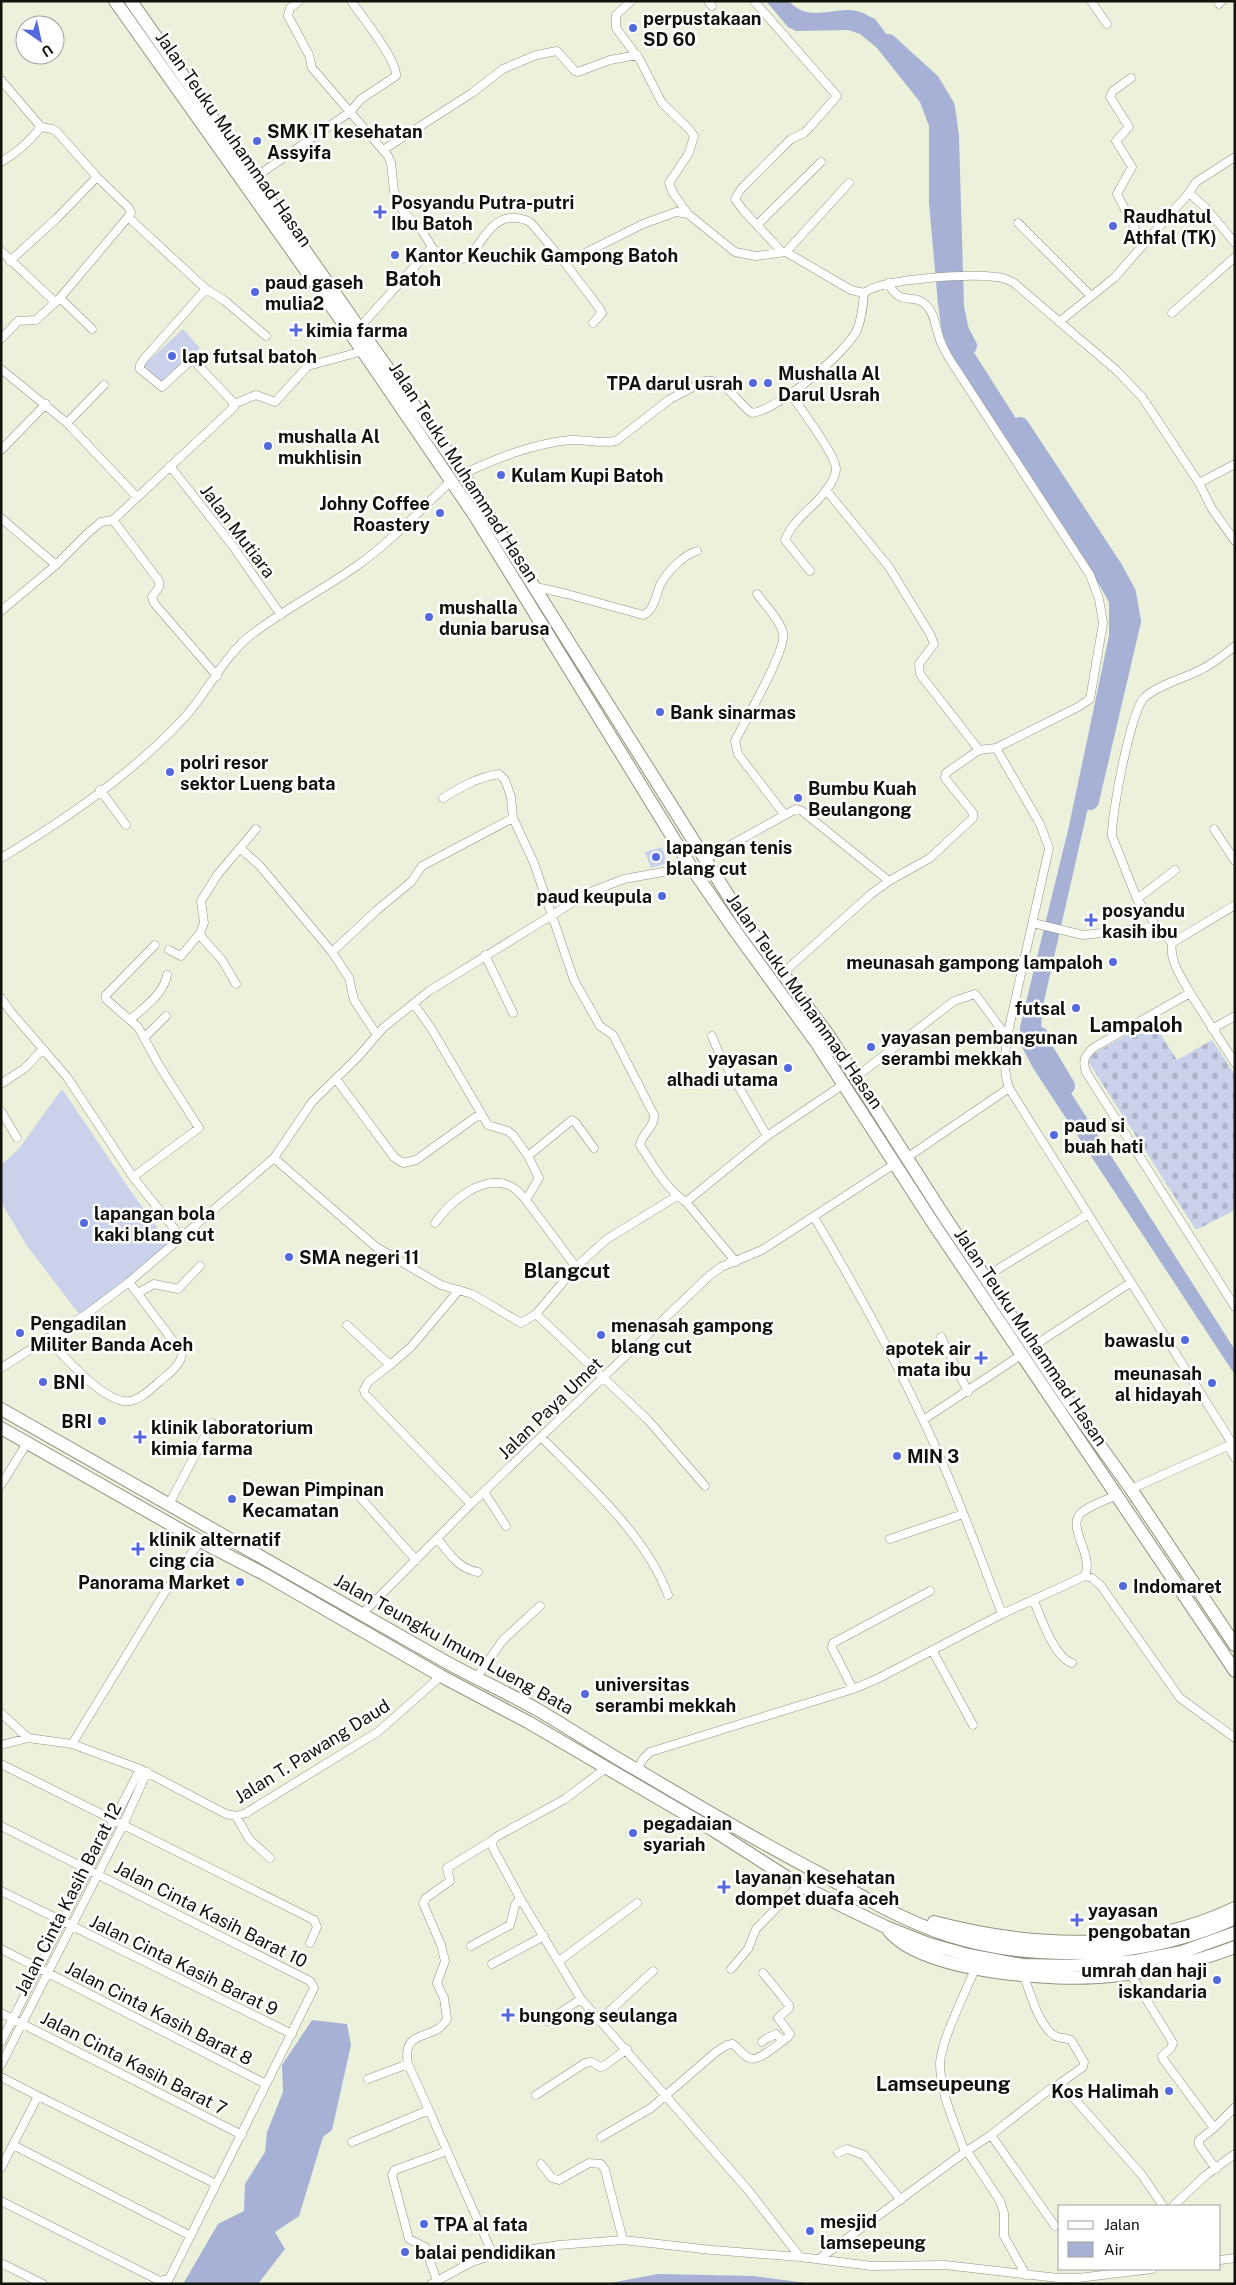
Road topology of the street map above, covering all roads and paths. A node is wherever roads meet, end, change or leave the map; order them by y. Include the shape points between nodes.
1 (115, 1) edge
2 (131, 1) edge
3 (299, 1) edge
4 (351, 1) edge
5 (631, 1) edge
6 (754, 1) edge
7 (1091, 1) edge
8 (1107, 24) dead end
9 (637, 55) junction
10 (1131, 78) dead end
11 (1, 80) edge
12 (350, 112) junction
13 (41, 128) junction
14 (383, 150) junction
15 (1235, 157) edge
16 (1, 162) edge
17 (821, 162) dead end
18 (97, 177) junction
19 (254, 178) junction
20 (849, 183) dead end
21 (1189, 193) junction
22 (688, 214) junction
23 (128, 217) junction
24 (1018, 223) dead end
25 (757, 225) junction
26 (1235, 243) edge
27 (1143, 244) junction
28 (432, 249) junction
29 (1, 251) edge
30 (784, 252) junction
31 (1235, 257) edge
32 (10, 261) junction
33 (565, 263) junction
34 (888, 283) junction
35 (206, 289) junction
36 (864, 293) junction
37 (1091, 296) junction
38 (58, 300) junction
39 (1172, 314) dead end
40 (1059, 322) junction
41 (593, 323) dead end
42 (358, 328) junction
43 (92, 329) dead end
44 (266, 336) dead end
45 (1, 339) edge
46 (363, 351) junction
47 (1, 369) edge
48 (104, 385) dead end
49 (790, 393) junction
50 (46, 404) junction
51 (234, 404) junction
52 (68, 423) junction
53 (1, 450) edge
54 (1235, 464) edge
55 (170, 466) junction
56 (463, 474) junction
57 (451, 481) junction
58 (1199, 483) junction
59 (826, 490) junction
60 (137, 497) junction
61 (1, 518) edge
62 (113, 520) junction
63 (1235, 541) edge
64 (697, 551) dead end
65 (56, 565) junction
66 (810, 571) dead end
67 (536, 587) junction
68 (757, 594) dead end
69 (1, 611) edge
70 (281, 615) junction
71 (1235, 646) edge
72 (217, 676) junction
73 (996, 748) junction
74 (979, 750) junction
75 (100, 790) junction
76 (443, 798) dead end
77 (784, 814) junction
78 (513, 818) junction
79 (126, 826) dead end
80 (256, 829) dead end
81 (1214, 829) dead end
82 (240, 848) junction
83 (1, 858) edge
84 (705, 859) junction
85 (1235, 861) edge
86 (691, 867) junction
87 (1175, 870) dead end
88 (889, 881) junction
89 (1137, 899) junction
90 (1235, 905) edge
91 (553, 914) junction
92 (1035, 923) junction
93 (1157, 927) junction
94 (200, 933) junction
95 (1172, 943) junction
96 (155, 945) dead end
97 (169, 950) dead end
98 (332, 952) junction
99 (486, 955) junction
100 (783, 974) junction
101 (167, 975) dead end
102 (236, 984) dead end
103 (1190, 993) junction
104 (1, 998) edge
105 (414, 1004) junction
106 (513, 1013) dead end
107 (166, 1016) dead end
108 (1235, 1016) edge
109 (130, 1020) junction
110 (1212, 1029) junction
111 (377, 1035) junction
112 (712, 1036) dead end
113 (1007, 1037) junction
114 (144, 1038) junction
115 (43, 1049) junction
116 (1235, 1063) edge
117 (856, 1077) junction
118 (336, 1079) junction
119 (1, 1084) edge
120 (844, 1084) junction
121 (1009, 1088) junction
122 (1, 1111) edge
123 (480, 1114) junction
124 (766, 1136) junction
125 (17, 1138) dead end
126 (594, 1148) dead end
127 (528, 1156) junction
128 (908, 1157) junction
129 (274, 1158) junction
130 (896, 1163) junction
131 (133, 1177) junction
132 (677, 1196) junction
133 (526, 1200) junction
134 (686, 1202) junction
135 (1088, 1215) junction
136 (944, 1216) junction
137 (814, 1218) junction
138 (435, 1223) dead end
139 (933, 1223) junction
140 (181, 1237) junction
141 (736, 1262) junction
142 (200, 1266) dead end
143 (576, 1267) junction
144 (985, 1277) junction
145 (129, 1282) junction
146 (1130, 1283) junction
147 (460, 1290) junction
148 (138, 1293) junction
149 (1235, 1307) edge
150 (536, 1314) junction
151 (347, 1325) dead end
152 (940, 1337) dead end
153 (47, 1338) junction
154 (1032, 1347) junction
155 (1021, 1355) junction
156 (390, 1365) junction
157 (1, 1368) edge
158 (604, 1378) junction
159 (968, 1392) junction
160 (1, 1409) edge
161 (923, 1420) junction
162 (212, 1423) dead end
163 (1, 1428) edge
164 (541, 1437) junction
165 (27, 1443) junction
166 (1231, 1446) edge
167 (1235, 1458) edge
168 (1, 1485) edge
169 (705, 1486) dead end
170 (1131, 1489) junction
171 (484, 1492) junction
172 (1116, 1495) junction
173 (359, 1496) dead end
174 (169, 1504) junction
175 (471, 1504) junction
176 (963, 1514) junction
177 (506, 1526) dead end
178 (438, 1538) junction
179 (890, 1539) dead end
180 (200, 1541) junction
181 (416, 1560) junction
182 (478, 1572) dead end
183 (1085, 1576) junction
184 (930, 1591) dead end
185 (668, 1595) dead end
186 (1034, 1601) junction
187 (540, 1606) dead end
188 (364, 1613) junction
189 (1002, 1614) junction
190 (1235, 1645) edge
191 (932, 1650) junction
192 (1072, 1663) dead end
193 (1235, 1671) edge
194 (441, 1676) junction
195 (476, 1678) junction
196 (853, 1689) junction
197 (538, 1710) junction
198 (1, 1713) edge
199 (528, 1722) junction
200 (973, 1726) dead end
201 (28, 1738) junction
202 (1235, 1738) edge
203 (72, 1744) junction
204 (1, 1745) edge
205 (1, 1764) edge
206 (606, 1768) junction
207 (144, 1770) junction
208 (637, 1770) junction
209 (236, 1816) junction
210 (113, 1820) junction
211 (123, 1825) junction
212 (1, 1826) edge
213 (493, 1840) junction
214 (270, 1858) dead end
215 (88, 1869) junction
216 (98, 1874) junction
217 (799, 1885) junction
218 (1, 1891) edge
219 (520, 1898) junction
220 (637, 1903) dead end
221 (1235, 1908) edge
222 (890, 1910) junction
223 (1235, 1918) edge
224 (63, 1923) junction
225 (71, 1926) junction
226 (886, 1927) junction
227 (1235, 1933) edge
228 (544, 1936) junction
229 (310, 1943) dead end
230 (471, 1946) dead end
231 (1235, 1947) edge
232 (1, 1949) edge
233 (558, 1961) junction
234 (492, 1964) dead end
235 (38, 1968) junction
236 (976, 1969) junction
237 (731, 1970) dead end
238 (653, 1972) dead end
239 (763, 1973) dead end
240 (1130, 1973) junction
241 (48, 1974) junction
242 (1024, 1976) junction
243 (581, 1999) junction
244 (1, 2013) edge
245 (12, 2019) junction
246 (547, 2021) dead end
247 (599, 2021) junction
248 (22, 2023) junction
249 (292, 2034) junction
250 (783, 2041) junction
251 (1, 2042) edge
252 (762, 2042) dead end
253 (627, 2049) junction
254 (408, 2064) junction
255 (1, 2065) edge
256 (1, 2077) edge
257 (368, 2079) dead end
258 (266, 2084) junction
259 (1059, 2084) junction
260 (536, 2094) dead end
261 (666, 2094) junction
262 (38, 2096) junction
263 (1235, 2107) edge
264 (430, 2110) junction
265 (1214, 2128) junction
266 (242, 2135) junction
267 (991, 2135) junction
268 (600, 2137) dead end
269 (352, 2142) dead end
270 (13, 2145) junction
271 (446, 2151) junction
272 (966, 2151) junction
273 (838, 2153) dead end
274 (1235, 2154) edge
275 (541, 2164) dead end
276 (1, 2168) edge
277 (1216, 2169) junction
278 (216, 2184) junction
279 (901, 2200) junction
280 (1, 2201) edge
281 (1162, 2205) edge
282 (1174, 2205) edge
283 (1055, 2226) dead end
284 (191, 2236) junction
285 (623, 2240) junction
286 (493, 2255) junction
287 (800, 2257) junction
288 (1235, 2258) edge
289 (819, 2259) junction
290 (1221, 2260) edge
291 (1, 2262) edge
292 (1144, 2270) edge
293 (1026, 2275) junction
294 (434, 2282) edge
295 (43, 2284) edge

1 - 46 highway, Jalan Teuku Muhammad Hasan
2 - 19 highway, Jalan Teuku Muhammad Hasan
3 - 12 street via 288,11 290,22 309,54 312,68
4 - 12 street via 397,73 394,79 361,99
5 - 9 street via 616,15 616,28
6 - 25 street via 837,96 804,134 791,139 736,196 736,202
7 - 8 street
9 - 14 street via 620,57 578,72 557,51 536,55 503,70
9 - 22 street via 662,103 694,136 688,153 669,182
10 - 27 street via 1110,97 1129,127 1116,141 1132,167 1117,194
11 - 13 street
12 - 14 street
12 - 19 street
13 - 16 street via 14,155
13 - 18 street via 57,132
14 - 28 street via 391,163 392,182 403,211 422,231
15 - 21 street via 1196,182
17 - 25 street
18 - 23 street via 129,208 131,213
18 - 32 street
19 - 42 highway, Jalan Teuku Muhammad Hasan
20 - 30 street
21 - 26 street
21 - 27 street
22 - 30 street via 734,252 756,256
22 - 33 street via 676,212 652,221
23 - 35 street
23 - 38 street
24 - 37 street
25 - 30 street
27 - 37 street via 1114,278
28 - 33 street via 463,258 496,222 508,218 531,222
28 - 42 street
29 - 32 street
30 - 36 street via 852,290
31 - 39 street
32 - 38 street
33 - 41 street via 602,313
34 - 36 street
34 - 40 street via 998,277 1014,283
34 - 73 street via 900,298 925,303 930,308 942,345 1090,575 1099,599 1103,628 1090,699
35 - 44 street
35 - 51 street via 144,360 140,369 162,387 194,361
36 - 49 street via 862,318 850,342 840,354
37 - 40 street
38 - 43 street
38 - 45 street via 36,320 18,321
40 - 58 street via 1116,370 1142,397
42 - 56 highway, Jalan Teuku Muhammad Hasan
46 - 51 street via 308,366 275,402 256,395
46 - 57 highway, Jalan Teuku Muhammad Hasan
47 - 50 street
48 - 52 street
49 - 56 street via 764,410 752,413 723,385 711,380 694,385 670,399 616,441 569,440 528,449
49 - 59 street via 835,462 836,473
50 - 52 street
50 - 53 street
51 - 55 street
52 - 60 street
54 - 58 street
55 - 60 street
55 - 70 street, Jalan Mutiara via 232,545
56 - 67 highway, Jalan Teuku Muhammad Hasan
57 - 70 street via 356,567
57 - 86 highway, Jalan Teuku Muhammad Hasan
58 - 63 street via 1212,509
59 - 66 street via 785,540
59 - 74 street via 889,567 930,634 934,644 919,664 920,674
60 - 62 street
61 - 65 street
62 - 65 street via 101,522
62 - 72 street via 160,581 152,596 154,604
64 - 67 street via 684,557 662,582 650,611 643,615
65 - 69 street
67 - 84 highway, Jalan Teuku Muhammad Hasan
68 - 77 street via 781,628 783,639 761,692 735,741 738,754
70 - 72 street via 242,643
71 - 89 street via 1203,669 1148,694 1140,702 1134,717 1112,828 1115,846
72 - 75 street via 167,735
73 - 74 street
73 - 92 street via 1040,824 1049,848
74 - 88 street via 946,773 945,778 973,818 930,858
75 - 79 street
75 - 83 street via 42,833
76 - 78 street via 469,783 499,774 505,780 511,797
77 - 84 street
77 - 88 street via 792,810 802,811
78 - 91 street
78 - 98 street via 422,866 411,882
80 - 82 street
81 - 85 street
82 - 94 street via 202,898 204,923
82 - 98 street via 260,866
84 - 100 highway, Jalan Teuku Muhammad Hasan via 746,924
86 - 91 street via 613,882
86 - 120 highway, Jalan Teuku Muhammad Hasan
87 - 89 street
88 - 100 street
89 - 93 street
90 - 95 street
91 - 99 street
91 - 132 street via 574,980 600,1026 612,1035 654,1115 653,1124 640,1145
92 - 93 street via 1087,934
92 - 113 street
93 - 95 street
94 - 97 street via 181,956
94 - 102 street
95 - 103 street via 1176,968
96 - 109 street via 106,995 106,999
98 - 111 street via 349,978 354,1000
99 - 105 street
99 - 106 street
100 - 117 highway, Jalan Teuku Muhammad Hasan
101 - 109 street via 165,984
103 - 110 street
103 - 149 street via 1093,1048 1083,1063
104 - 115 street
105 - 111 street
105 - 123 street
107 - 114 street
108 - 110 street
109 - 114 street
110 - 116 street
111 - 118 street
112 - 124 street
113 - 117 street via 975,994 970,994 954,1001
113 - 121 street via 1004,1063
114 - 131 street via 199,1128
115 - 119 street via 25,1068
115 - 131 street via 66,1077
117 - 128 highway, Jalan Teuku Muhammad Hasan
118 - 123 street via 394,1157 403,1163 416,1160
118 - 129 street via 302,1114
120 - 124 street
120 - 130 highway, Jalan Teuku Muhammad Hasan
121 - 128 street
121 - 135 street
122 - 125 street
123 - 127 street via 488,1125 513,1135
124 - 134 street
126 - 127 street via 572,1120
127 - 133 street via 539,1178
128 - 136 highway, Jalan Teuku Muhammad Hasan
129 - 140 street
129 - 147 street via 376,1246 441,1285
130 - 137 street, Jalan Paya Umet
130 - 139 highway, Jalan Teuku Muhammad Hasan
131 - 140 street
132 - 134 street
132 - 143 street via 607,1239
133 - 138 street via 509,1185 493,1183 468,1191
133 - 143 street
134 - 141 street
135 - 144 street
135 - 146 street
136 - 139 highway
136 - 144 highway, Jalan Teuku Muhammad Hasan
137 - 141 street, Jalan Paya Umet
137 - 161 street via 853,1282
139 - 155 highway, Jalan Teuku Muhammad Hasan
140 - 145 street
141 - 158 street, Jalan Paya Umet via 708,1276
142 - 148 street via 178,1289 154,1284
143 - 150 street
144 - 154 highway, Jalan Teuku Muhammad Hasan
145 - 148 street
145 - 153 street
146 - 154 street
146 - 166 street
147 - 150 street via 518,1322 525,1322
147 - 156 street via 411,1347
148 - 153 street via 182,1353 172,1370 139,1398 119,1400 92,1383
150 - 158 street
151 - 156 street
152 - 159 street
153 - 157 street
154 - 170 highway, Jalan Teuku Muhammad Hasan
155 - 159 street
155 - 172 highway, Jalan Teuku Muhammad Hasan
156 - 175 street via 368,1382 365,1394
158 - 164 street, Jalan Paya Umet
158 - 169 street via 648,1420
159 - 161 street
160 - 174 highway, Jalan Teungku Imum Lueng Bata
161 - 176 street
162 - 174 street
163 - 165 highway, Jalan Teungku Imum Lueng Bata
164 - 171 street, Jalan Paya Umet
164 - 185 street via 639,1541 656,1566
165 - 168 street
165 - 180 highway, Jalan Teungku Imum Lueng Bata
166 - 167 street
166 - 170 street
170 - 190 highway, Jalan Teuku Muhammad Hasan
171 - 175 street, Jalan Paya Umet
171 - 177 street
172 - 183 street via 1077,1517 1076,1529 1088,1562
172 - 193 highway, Jalan Teuku Muhammad Hasan
173 - 181 street
174 - 188 highway, Jalan Teungku Imum Lueng Bata
175 - 178 street, Jalan Paya Umet
176 - 179 street
176 - 189 street
178 - 181 street, Jalan Paya Umet
178 - 182 street via 460,1566
180 - 194 highway, Jalan Teungku Imum Lueng Bata via 272,1578
180 - 203 street
181 - 188 street, Jalan Paya Umet
183 - 186 street
183 - 202 street via 1102,1586 1180,1698
184 - 196 street via 833,1644 832,1648
186 - 189 street
186 - 192 street via 1050,1637 1063,1658
187 - 195 street via 503,1640
188 - 195 highway, Jalan Teungku Imum Lueng Bata
189 - 191 street
191 - 196 street
191 - 200 street
194 - 199 highway, Jalan Teungku Imum Lueng Bata
194 - 209 street, Jalan T. Pawang Daud via 379,1731 246,1813
195 - 197 highway, Jalan Teungku Imum Lueng Bata
196 - 208 street via 650,1752 642,1758
197 - 199 highway
197 - 208 highway, Jalan Teungku Imum Lueng Bata
198 - 201 street
199 - 206 highway, Jalan Teungku Imum Lueng Bata
201 - 203 street, Jalan T. Pawang Daud
201 - 204 street
203 - 207 street, Jalan T. Pawang Daud
205 - 210 street
206 - 213 street via 566,1799
206 - 217 highway, Jalan Teungku Imum Lueng Bata
207 - 209 street, Jalan T. Pawang Daud via 226,1814
207 - 210 street
207 - 211 street, Jalan Cinta Kasih Barat 12
208 - 222 highway, Jalan Teungku Imum Lueng Bata via 782,1854
209 - 214 street via 248,1839
210 - 211 street
210 - 215 street
211 - 216 street, Jalan Cinta Kasih Barat 12
211 - 229 street via 314,1920 317,1927
212 - 215 street, Jalan Cinta Kasih Barat 10
213 - 219 street via 493,1848
213 - 254 street via 447,1868 450,1881 423,1903 443,1953 444,1963 437,1983 444,1998 447,2019 443,2025 409,2044 406,2051
215 - 216 street, Jalan Cinta Kasih Barat 10
215 - 224 street
216 - 225 street, Jalan Cinta Kasih Barat 12
216 - 249 street, Jalan Cinta Kasih Barat 10 via 310,1981 314,1990
217 - 226 highway, Jalan Teungku Imum Lueng Bata
217 - 237 street via 756,1929 748,1949
218 - 224 street, Jalan Cinta Kasih Barat 9
219 - 228 street
219 - 230 street via 510,1925
220 - 233 street
221 - 222 highway, Jalan Teungku Imum Lueng Bata via 1202,1922 1130,1939 1070,1942 1027,1940 976,1932
222 - 223 highway, Jalan Teungku Imum Lueng Bata via 960,1939 1039,1954 1127,1948 1178,1939
224 - 225 street, Jalan Cinta Kasih Barat 9
224 - 235 street
225 - 241 street, Jalan Cinta Kasih Barat 12
225 - 249 street, Jalan Cinta Kasih Barat 9
226 - 227 highway, Jalan Teungku Imum Lueng Bata via 968,1955 1022,1965 1069,1966 1136,1961 1182,1952
226 - 236 highway, Jalan Teungku Imum Lueng Bata via 905,1945 924,1954
228 - 233 street
228 - 234 street
231 - 240 highway, Jalan Teungku Imum Lueng Bata via 1183,1965
232 - 235 street, Jalan Cinta Kasih Barat 8
233 - 243 street
235 - 241 street, Jalan Cinta Kasih Barat 8
235 - 245 street
236 - 242 highway, Jalan Teungku Imum Lueng Bata
236 - 272 street via 943,2046 940,2064 947,2102
238 - 247 street
239 - 250 street via 789,2005 778,2018 790,2034
240 - 242 highway, Jalan Teungku Imum Lueng Bata via 1109,1977
240 - 265 street via 1172,2043 1173,2047 1162,2058
241 - 248 street, Jalan Cinta Kasih Barat 12
241 - 258 street, Jalan Cinta Kasih Barat 8
242 - 259 street via 1041,2018 1055,2036 1071,2040 1084,2062 1083,2067
243 - 246 street
243 - 247 street
244 - 245 street, Jalan Cinta Kasih Barat 7
245 - 248 street, Jalan Cinta Kasih Barat 7
245 - 251 street
247 - 253 street
248 - 255 street, Jalan Cinta Kasih Barat 12
248 - 266 street, Jalan Cinta Kasih Barat 7
249 - 258 street
250 - 252 street via 776,2034
250 - 261 street via 753,2059 733,2044 727,2045
253 - 260 street via 604,2066 585,2063
253 - 261 street
254 - 257 street
254 - 264 street
256 - 262 street
258 - 266 street
259 - 267 street
259 - 281 street via 1142,2175
261 - 268 street via 650,2108
261 - 287 street
262 - 270 street
262 - 278 street
263 - 265 street
264 - 269 street
264 - 271 street
265 - 277 street via 1199,2140 1199,2145
266 - 278 street
267 - 272 street
267 - 283 street
270 - 276 street
270 - 284 street
271 - 286 street
271 - 294 street via 395,2170 392,2174 409,2239 425,2247
272 - 279 street
272 - 293 street via 1000,2201 1004,2213 1004,2236
273 - 279 street via 847,2149 864,2156
274 - 277 street
275 - 285 street via 552,2178 559,2180 589,2163 602,2164
277 - 282 street
278 - 284 street
279 - 289 street
280 - 284 street via 160,2281 172,2277
285 - 286 street
285 - 287 street
286 - 294 street
287 - 289 street
288 - 290 street
289 - 293 street via 872,2266 945,2266
291 - 295 street
292 - 293 street via 1078,2278

